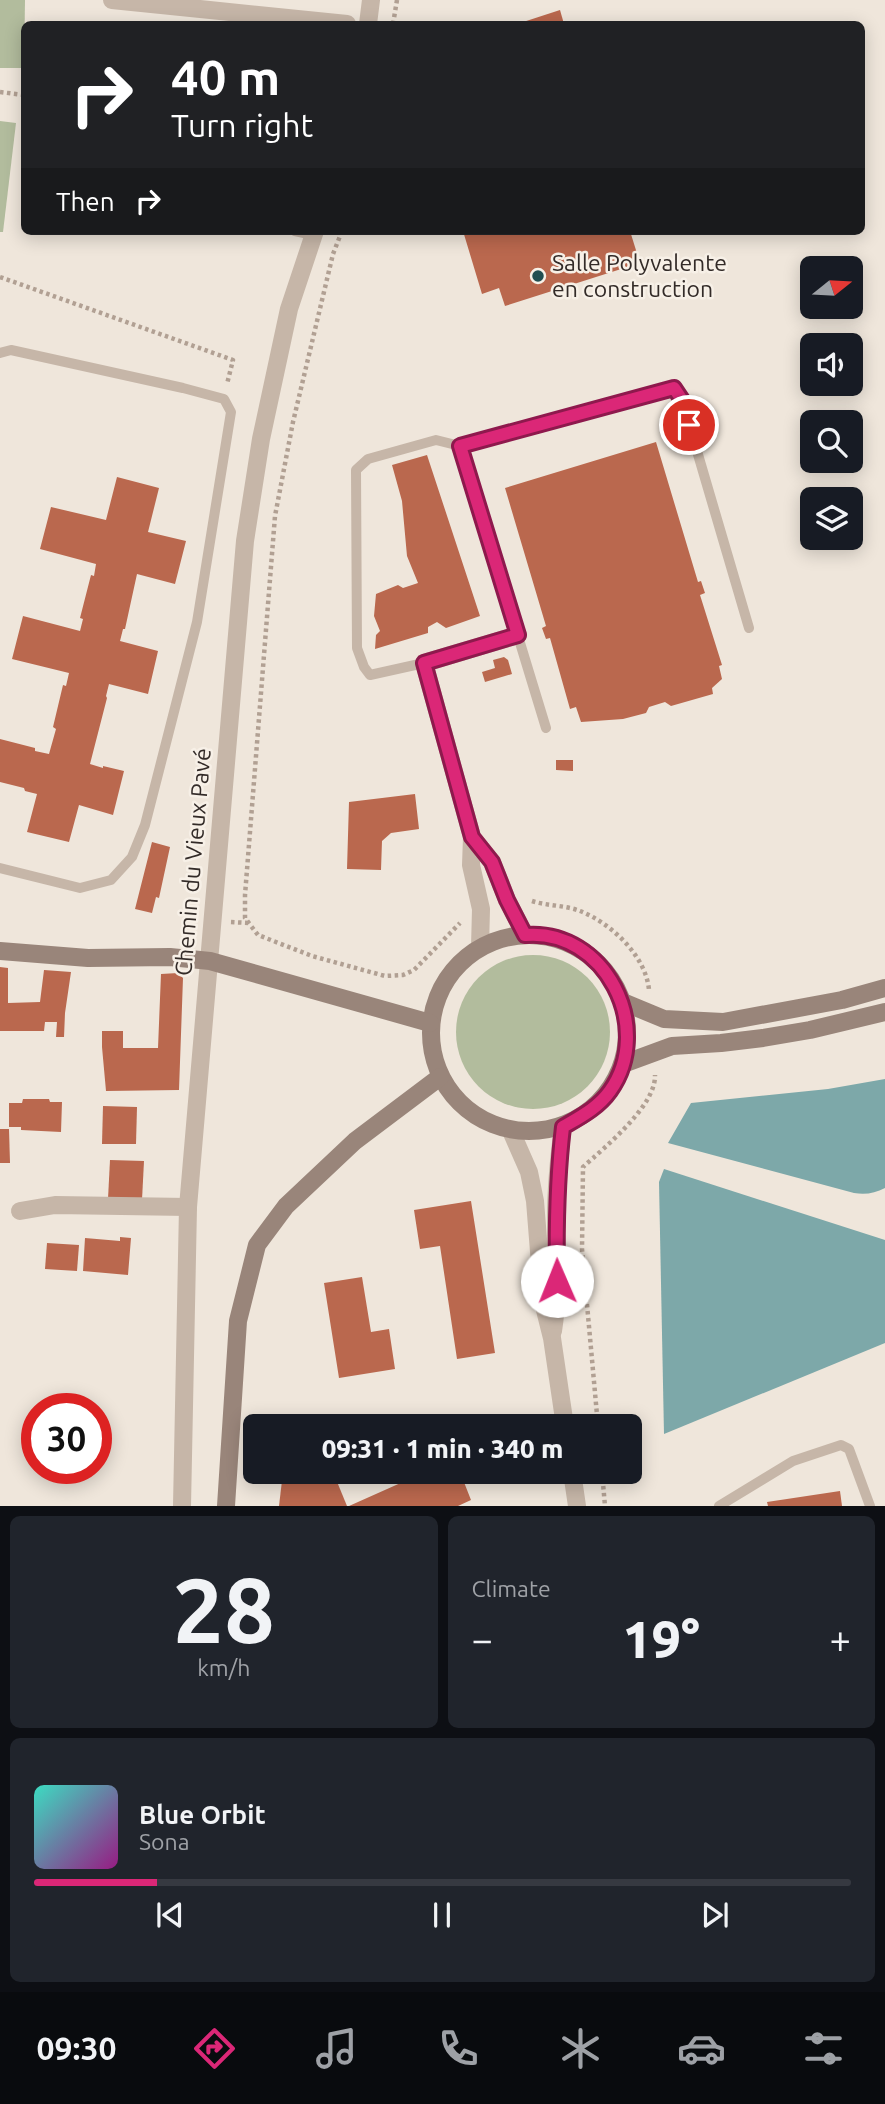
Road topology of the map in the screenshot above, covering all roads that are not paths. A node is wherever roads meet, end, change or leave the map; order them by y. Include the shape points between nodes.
1 (112, 0) edge
2 (372, 0) edge
3 (318, 21) edge
4 (368, 21) edge
5 (307, 235) edge
6 (0, 353) edge
7 (460, 446) junction
8 (749, 628) dead end
9 (518, 635) junction
10 (424, 663) junction
11 (546, 728) dead end
12 (472, 837) junction
13 (0, 868) edge
14 (525, 935) junction
15 (480, 947) junction
16 (0, 951) edge
17 (210, 961) junction
18 (885, 988) edge
19 (623, 1002) junction
20 (885, 1012) edge
21 (430, 1023) junction
22 (623, 1064) junction
23 (440, 1077) junction
24 (563, 1127) junction
25 (511, 1131) junction
26 (188, 1208) junction
27 (20, 1211) dead end
28 (552, 1338) junction
29 (563, 1414) edge
30 (574, 1484) edge
31 (182, 1506) edge
32 (226, 1506) edge
33 (577, 1506) edge
34 (719, 1506) edge
35 (870, 1506) edge

1 - 3 street
2 - 4 street
5 - 17 street, Chemin du Vieux Pavé via 261,439 245,541
6 - 13 lane via 11,350 183,388 224,399 231,412 197,622 145,825 132,857 111,880 80,888
7 - 8 lane via 674,388 682,400
7 - 9 lane
7 - 10 lane via 436,440 368,459 356,470 357,648 370,675
9 - 10 street
9 - 11 lane
10 - 12 street
12 - 14 street via 492,862
12 - 15 street via 471,865 481,909
14 - 15 street via 503,937
14 - 19 street via 563,940 589,954 610,976
15 - 21 street via 454,969 438,994
16 - 17 street
17 - 21 street
17 - 26 street, Chemin du Vieux Pavé
18 - 19 street via 723,1022 664,1019
19 - 22 street via 628,1033
20 - 22 street via 763,1038 672,1046
21 - 23 street
22 - 24 street via 610,1091 589,1112
23 - 25 street via 458,1102 483,1121
23 - 32 street via 346,1149 286,1206 257,1245 238,1321
24 - 25 street
24 - 28 street
25 - 28 street via 529,1172 535,1201 543,1302
26 - 27 street via 55,1205
26 - 31 street, Chemin du Vieux Pavé
28 - 29 street
30 - 33 street
34 - 35 lane via 793,1461 841,1445 849,1449

